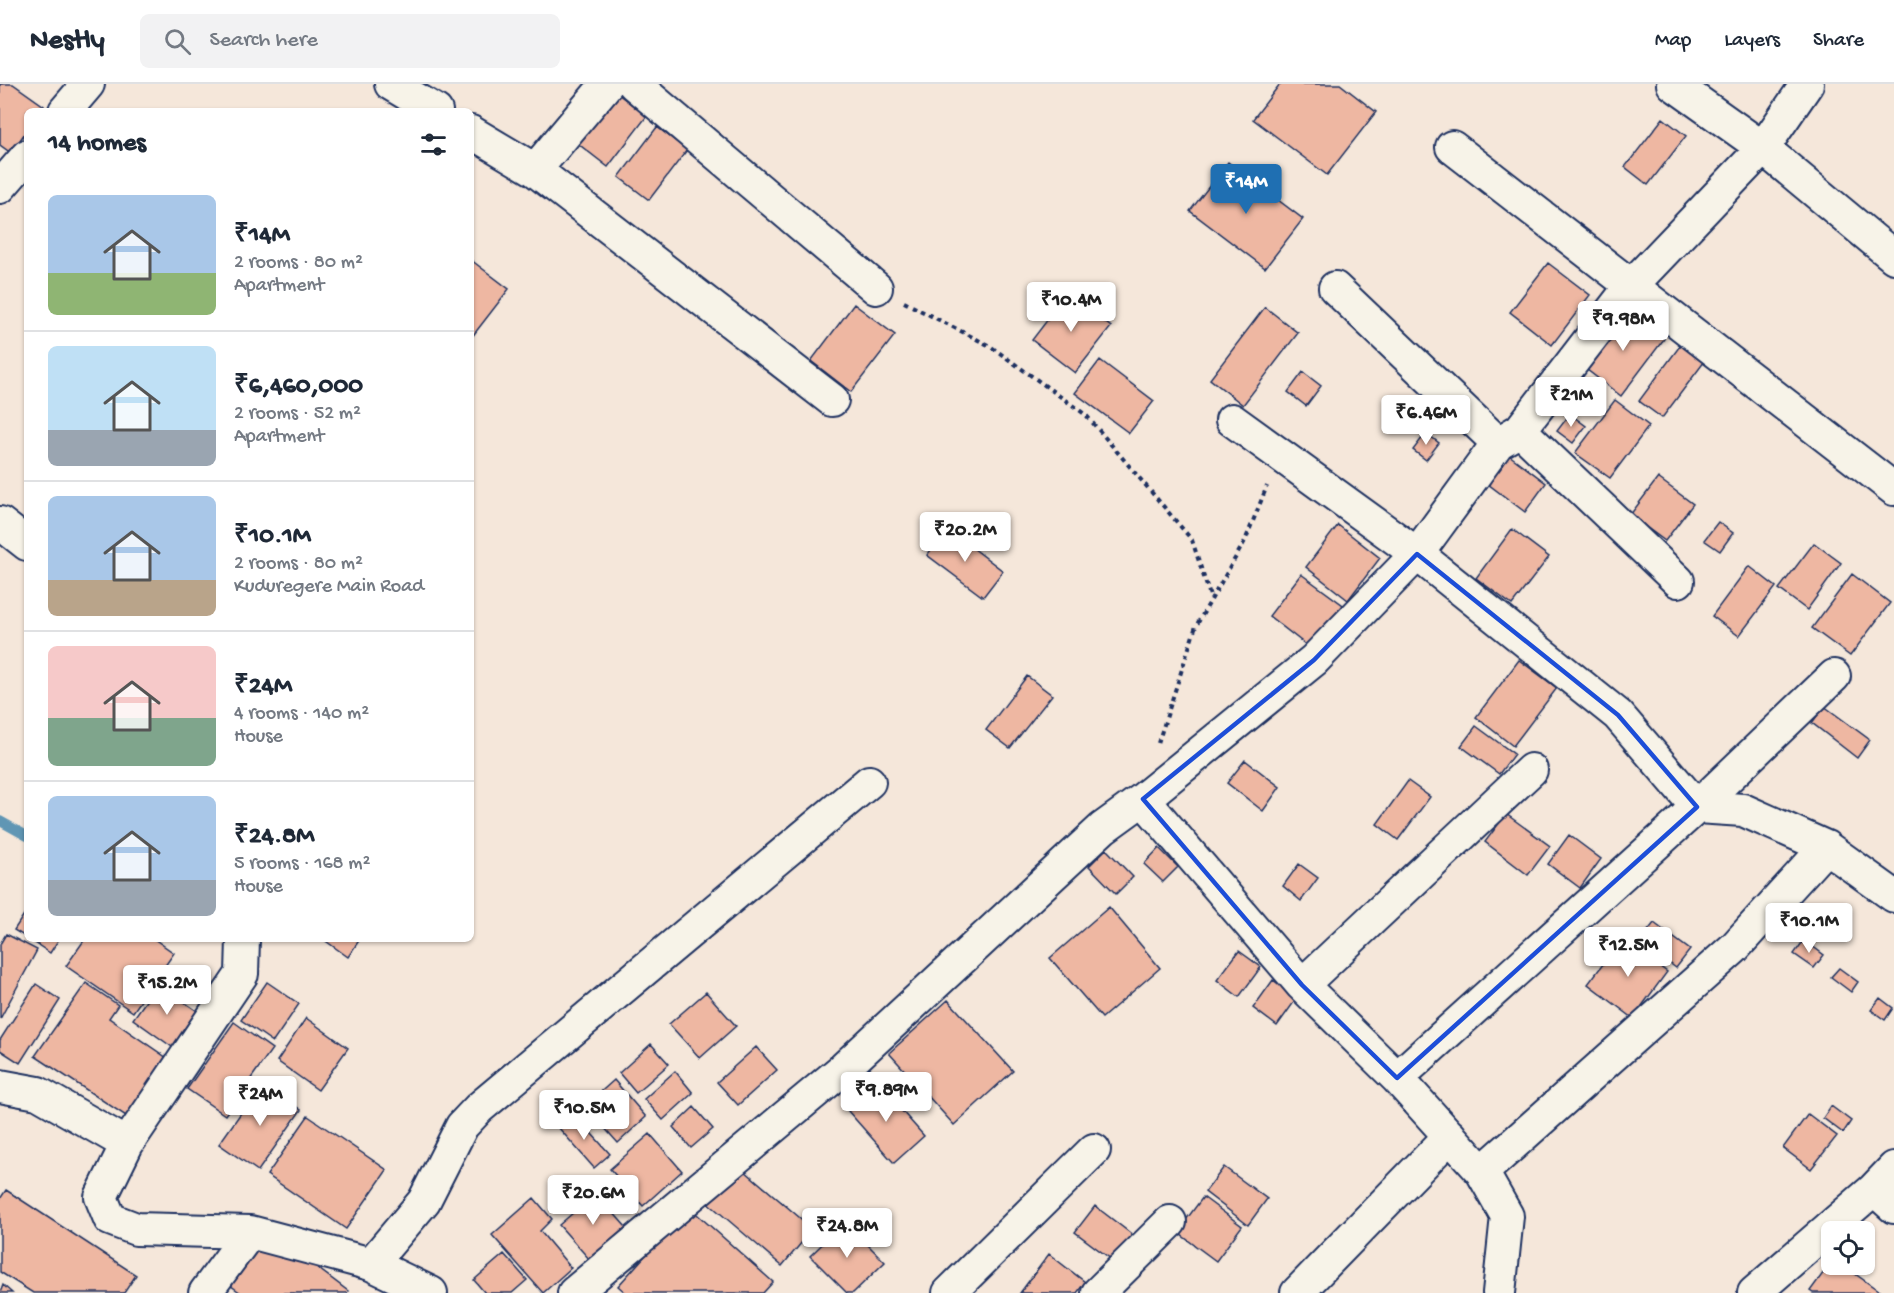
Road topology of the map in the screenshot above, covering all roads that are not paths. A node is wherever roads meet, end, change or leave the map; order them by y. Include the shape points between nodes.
1 (88, 84) edge
2 (391, 84) edge
3 (607, 84) edge
4 (634, 84) edge
5 (1673, 84) edge
6 (1807, 84) edge
7 (68, 108) edge
8 (431, 108) edge
9 (474, 134) edge
10 (1452, 147) dead end
11 (1763, 148) junction
12 (534, 170) junction
13 (1894, 256) edge
14 (1631, 286) junction
15 (876, 288) road end
16 (1335, 288) dead end
17 (832, 400) dead end
18 (1232, 420) dead end
19 (1509, 436) junction
20 (1894, 489) edge
21 (0, 523) edge
22 (24, 542) edge
23 (1417, 554) junction
24 (1678, 581) dead end
25 (1834, 676) dead end
26 (1531, 770) dead end
27 (869, 782) dead end
28 (1143, 799) junction
29 (1697, 807) junction
30 (1826, 847) junction
31 (1894, 896) edge
32 (243, 942) edge
33 (1302, 984) junction
34 (1397, 1078) junction
35 (0, 1086) edge
36 (1450, 1136) junction
37 (127, 1144) junction
38 (1094, 1150) dead end
39 (1482, 1172) junction
40 (1887, 1188) edge
41 (1170, 1222) dead end
42 (250, 1232) junction
43 (388, 1278) edge
44 (1774, 1283) edge
45 (205, 1293) edge
46 (431, 1293) edge
47 (574, 1293) edge
48 (948, 1293) edge
49 (1098, 1293) edge
50 (1297, 1293) edge
51 (1499, 1293) edge
52 (1754, 1293) edge

1 - 7 street
2 - 8 street
3 - 12 street
4 - 15 street
5 - 11 street
6 - 11 street
9 - 12 street
10 - 14 street
11 - 13 street
11 - 14 street
12 - 17 street
14 - 19 street
14 - 20 street
16 - 19 street
18 - 23 street
19 - 23 street
19 - 24 street
21 - 22 street
23 - 28 street via 1314,660
23 - 29 street via 1618,715
25 - 29 street
26 - 33 street
27 - 43 street via 479,1108 462,1126
28 - 33 street
28 - 47 street via 1042,882 844,1068
29 - 30 street via 1743,810
29 - 34 street
30 - 31 street
30 - 39 street via 1734,948
32 - 37 street via 242,974
33 - 34 street
34 - 36 street
35 - 37 street via 38,1093
36 - 39 street
36 - 50 street
37 - 42 street via 100,1197 110,1219 135,1229
38 - 48 street
39 - 51 street via 1507,1216
40 - 44 street
41 - 49 street
42 - 43 street
42 - 45 street
43 - 46 street
44 - 52 street

